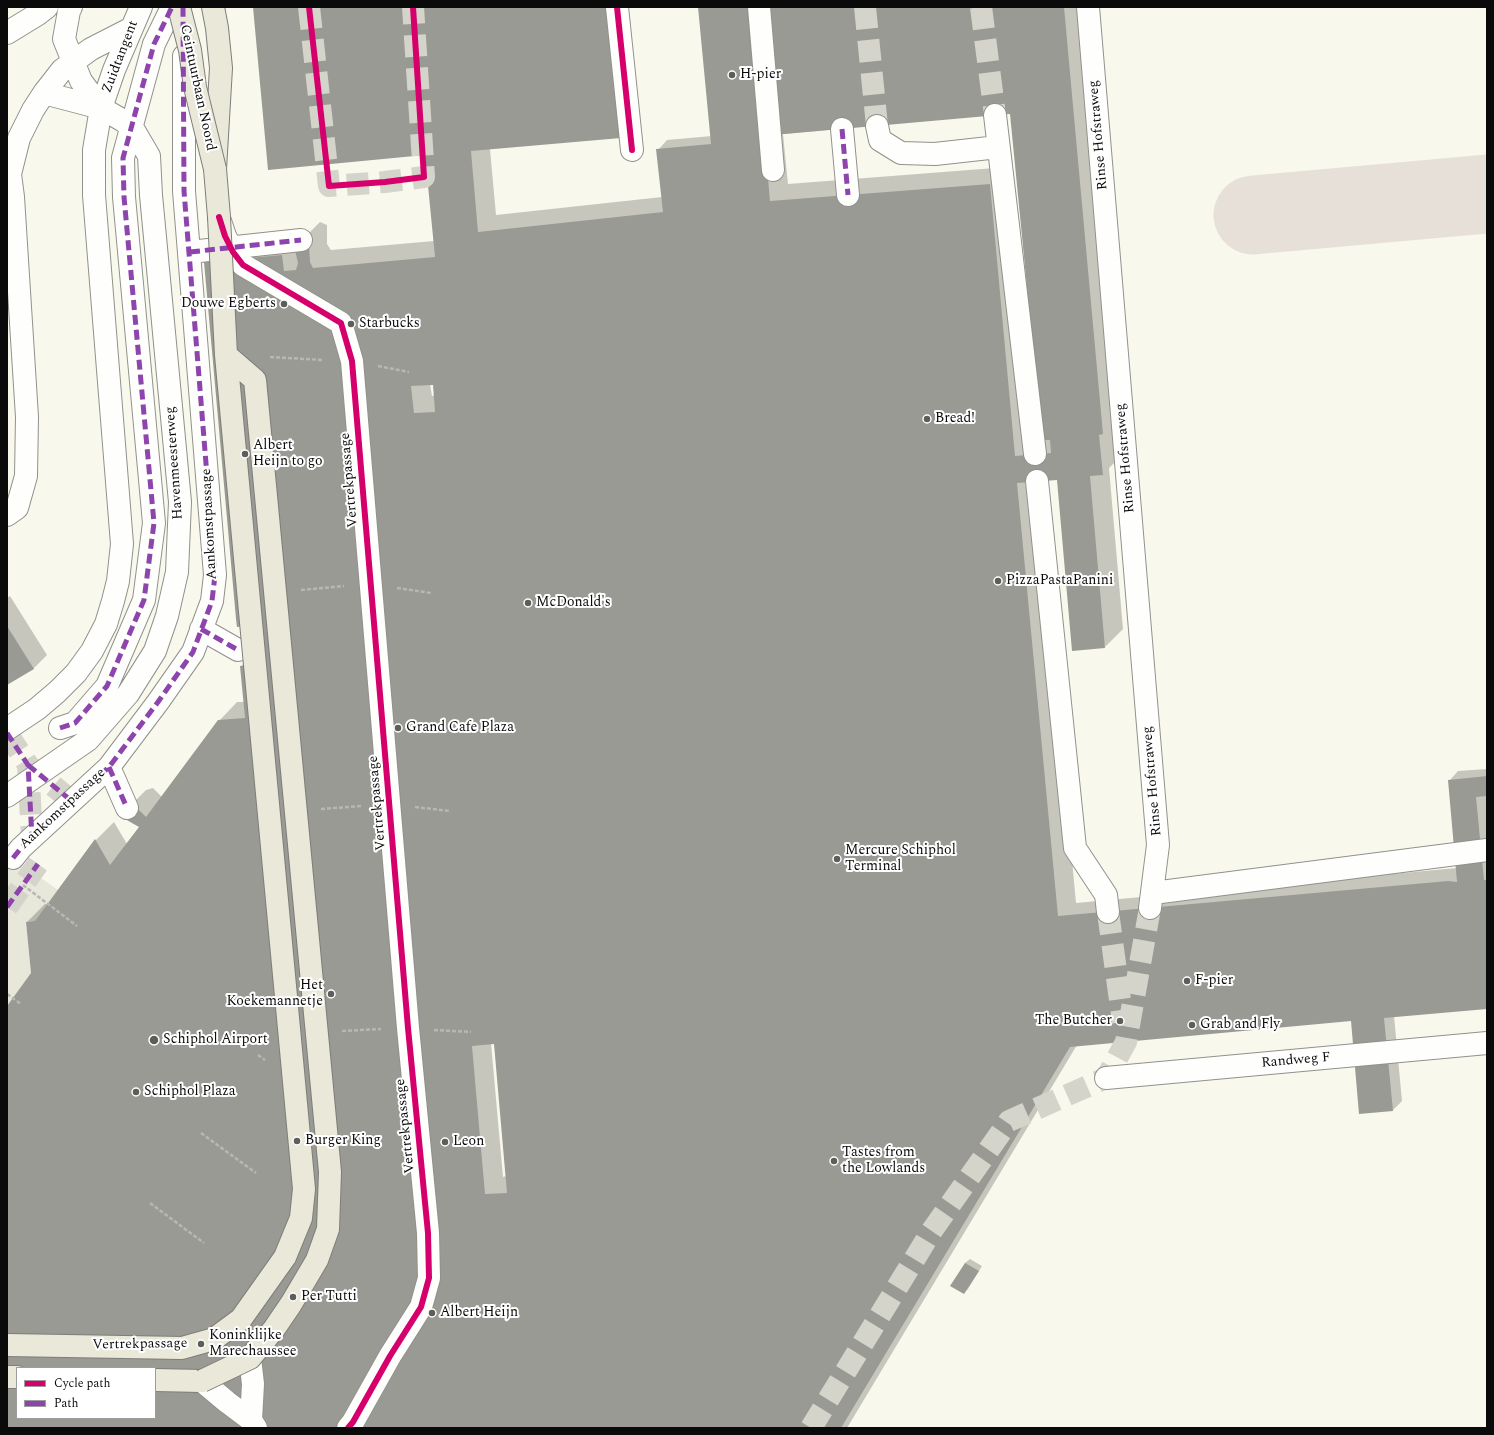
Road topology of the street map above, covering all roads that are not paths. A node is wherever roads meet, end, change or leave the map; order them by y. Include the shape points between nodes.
1 (47, 7) edge
2 (71, 7) edge
3 (141, 7) edge
4 (172, 7) edge
5 (180, 7) edge
6 (183, 7) edge
7 (213, 7) edge
8 (617, 7) edge
9 (759, 7) edge
10 (1088, 7) edge
11 (132, 28) junction
12 (7, 33) edge
13 (73, 62) junction
14 (44, 93) junction
15 (102, 108) junction
16 (995, 115) tunnel mouth
17 (877, 126) tunnel mouth
18 (132, 127) junction
19 (842, 129) dead end
20 (998, 147) junction
21 (632, 150) dead end
22 (215, 169) junction
23 (773, 170) dead end
24 (848, 195) dead end
25 (301, 240) dead end
26 (226, 248) junction
27 (190, 252) junction
28 (226, 355) junction
29 (1035, 454) dead end
30 (1037, 481) dead end
31 (7, 515) edge
32 (201, 629) junction
33 (238, 650) dead end
34 (60, 728) dead end
35 (7, 729) edge
36 (109, 767) junction
37 (7, 796) edge
38 (127, 808) dead end
39 (1487, 850) edge
40 (13, 858) dead end
41 (1108, 912) tunnel mouth
42 (1487, 1043) edge
43 (1106, 1078) dead end
44 (7, 1345) edge
45 (250, 1358) junction
46 (156, 1380) edge
47 (202, 1381) junction
48 (254, 1424) edge
49 (348, 1428) edge

1 - 12 street
2 - 13 street, Havenmeesterweg via 64,39
3 - 11 street, Zuidtangent
4 - 18 street via 154,44
5 - 22 main road, Ceintuurbaan Noord, bridge via 195,87
6 - 27 street, Aankomstpassage via 184,191
7 - 22 main road, bridge via 221,68
8 - 21 street
9 - 23 street
10 - 39 street, Rinse Hofstraweg via 1158,845 1151,900
11 - 13 street via 91,49
11 - 15 street, Zuidtangent via 114,70
13 - 14 street via 62,70
13 - 15 street, Havenmeesterweg via 81,81
14 - 15 street, Havenmeesterweg
14 - 31 street via 19,138 10,174 27,417 26,476 17,508
15 - 18 street, Havenmeesterweg
15 - 35 street via 94,150 93,174 122,544 118,581 106,624 76,672 37,709
16 - 20 street
17 - 20 street via 880,140 901,153 935,154
18 - 34 street via 123,158 124,197 154,522 144,600 107,686 75,723
18 - 37 street, Havenmeesterweg via 149,156 180,502 177,572 167,616 155,651 128,694 88,740
19 - 24 street
20 - 29 street
22 - 26 main road, Vertrekpassage, bridge via 219,217
25 - 26 street
26 - 27 street
26 - 28 main road, Vertrekpassage, bridge
26 - 49 street, Vertrekpassage via 244,265 341,323 352,362 408,1028 428,1233 429,1278 421,1307
27 - 32 street, Aankomstpassage via 215,575 212,601
28 - 44 main road, Vertrekpassage, bridge via 304,1189 301,1218 285,1257 245,1313 214,1339 182,1348
28 - 45 main road, bridge via 255,380 330,1172 328,1229 317,1260 274,1329
30 - 41 street via 1075,848 1106,895
32 - 33 street
32 - 36 street, Aankomstpassage via 193,652
36 - 38 street
36 - 40 street, Aankomstpassage
42 - 43 street, Randweg F
45 - 47 main road, bridge
45 - 48 street
46 - 47 main road
47 - 48 street

